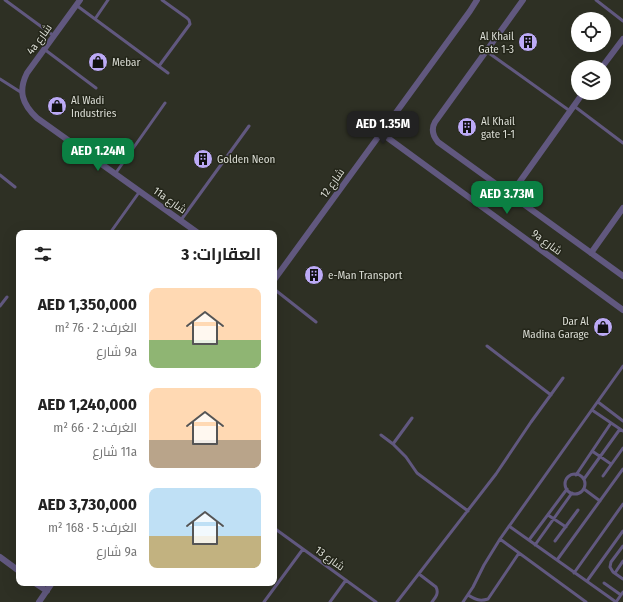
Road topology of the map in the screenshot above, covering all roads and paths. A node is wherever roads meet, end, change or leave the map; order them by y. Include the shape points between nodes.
1 (5, 0) edge
2 (108, 0) edge
3 (162, 0) edge
4 (477, 0) edge
5 (523, 0) edge
6 (596, 0) edge
7 (78, 3) edge
8 (95, 19) junction
9 (623, 21) edge
10 (54, 36) junction
11 (623, 39) edge
12 (44, 49) junction
13 (486, 51) junction
14 (607, 60) edge
15 (159, 66) junction
16 (168, 73) dead end
17 (0, 79) edge
18 (96, 88) dead end
19 (22, 93) junction
20 (578, 100) edge
21 (166, 103) dead end
22 (572, 109) junction
23 (249, 126) dead end
24 (381, 133) junction
25 (623, 143) edge
26 (116, 174) junction
27 (0, 175) edge
28 (15, 187) dead end
29 (140, 191) junction
30 (511, 194) junction
31 (623, 208) edge
32 (180, 220) junction
33 (112, 230) edge
34 (194, 230) edge
35 (591, 253) junction
36 (277, 276) edge
37 (623, 276) edge
38 (277, 291) edge
39 (7, 297) dead end
40 (0, 306) edge
41 (623, 310) edge
42 (316, 322) dead end
43 (488, 346) dead end
44 (623, 366) edge
45 (563, 378) dead end
46 (550, 395) junction
47 (598, 402) junction
48 (592, 410) junction
49 (412, 418) dead end
50 (622, 419) edge
51 (611, 423) junction
52 (621, 430) edge
53 (381, 435) dead end
54 (393, 444) junction
55 (623, 448) edge
56 (592, 451) junction
57 (600, 456) junction
58 (611, 464) junction
59 (623, 469) edge
60 (576, 475) junction
61 (603, 476) dead end
62 (584, 479) junction
63 (567, 489) junction
64 (584, 489) junction
65 (572, 493) junction
66 (600, 501) junction
67 (623, 504) edge
68 (578, 510) dead end
69 (468, 511) junction
70 (548, 515) junction
71 (554, 519) junction
72 (509, 526) junction
73 (566, 527) junction
74 (277, 530) edge
75 (623, 531) edge
76 (500, 539) junction
77 (529, 540) junction
78 (555, 541) dead end
79 (535, 545) junction
80 (623, 546) edge
81 (303, 549) junction
82 (519, 553) junction
83 (0, 557) edge
84 (557, 560) junction
85 (623, 561) edge
86 (16, 569) edge
87 (574, 573) junction
88 (615, 573) junction
89 (419, 574) junction
90 (623, 579) edge
91 (346, 580) junction
92 (587, 581) junction
93 (604, 582) dead end
94 (277, 584) edge
95 (39, 586) edge
96 (50, 586) edge
97 (276, 586) edge
98 (46, 591) junction
99 (622, 593) edge
100 (468, 595) junction
101 (39, 602) edge
102 (264, 602) edge
103 (330, 602) edge
104 (376, 602) edge
105 (397, 602) edge
106 (432, 602) edge
107 (463, 602) edge
108 (586, 602) edge
109 (616, 602) edge

1 - 10 lane
2 - 8 lane
3 - 15 lane via 187,18 190,24
4 - 24 street, شارع 12
5 - 13 street
6 - 9 lane
7 - 8 lane
7 - 10 street, 4a شارع
8 - 15 lane
10 - 12 street, 4a شارع
11 - 14 street
12 - 18 lane
12 - 19 street, 4a شارع via 27,73
13 - 22 lane
13 - 30 street via 433,125 433,132 438,142
15 - 16 lane
17 - 19 lane
19 - 26 street, 11a شارع via 25,104 37,118
20 - 22 street
21 - 26 lane
22 - 25 lane
22 - 30 street
23 - 32 lane
24 - 36 street, شارع 12
24 - 41 street, 9a شارع
26 - 29 street, 11a شارع
27 - 28 lane
29 - 32 street, 11a شارع
29 - 33 lane
30 - 35 street
31 - 35 street
32 - 34 street, 11a شارع
35 - 37 street
38 - 42 lane
39 - 40 lane
43 - 46 lane
44 - 47 lane
45 - 46 lane
46 - 69 lane
47 - 48 lane
47 - 50 lane
48 - 51 lane
48 - 72 lane
49 - 54 lane
51 - 52 lane
51 - 56 lane
52 - 57 lane
53 - 54 lane
54 - 69 lane via 417,473
55 - 58 lane
56 - 57 lane
56 - 60 lane
57 - 58 lane
57 - 62 lane
58 - 61 lane
59 - 66 lane
60 - 62 lane
60 - 63 lane via 567,480
62 - 64 lane
63 - 65 lane
63 - 70 lane
64 - 65 lane via 579,494
64 - 66 lane
65 - 71 lane
66 - 84 lane
67 - 87 lane
68 - 73 lane
69 - 89 lane
70 - 71 lane
70 - 77 lane
71 - 73 lane
71 - 79 lane
72 - 76 lane
72 - 77 lane
73 - 78 lane
74 - 81 lane, شارع 13
75 - 92 lane
76 - 82 lane
76 - 100 lane
77 - 79 lane
79 - 84 lane
80 - 88 lane via 610,565
81 - 91 lane, شارع 13
81 - 94 lane
82 - 100 lane via 488,599 477,600
82 - 108 lane
83 - 86 street
84 - 87 lane
85 - 88 lane
87 - 92 lane
88 - 90 lane
89 - 105 lane
89 - 106 lane via 436,587 437,595
91 - 103 lane
91 - 104 lane, شارع 13
92 - 109 lane
93 - 99 lane
95 - 98 street
96 - 98 street
97 - 102 lane
98 - 101 street
99 - 109 lane
100 - 107 lane

